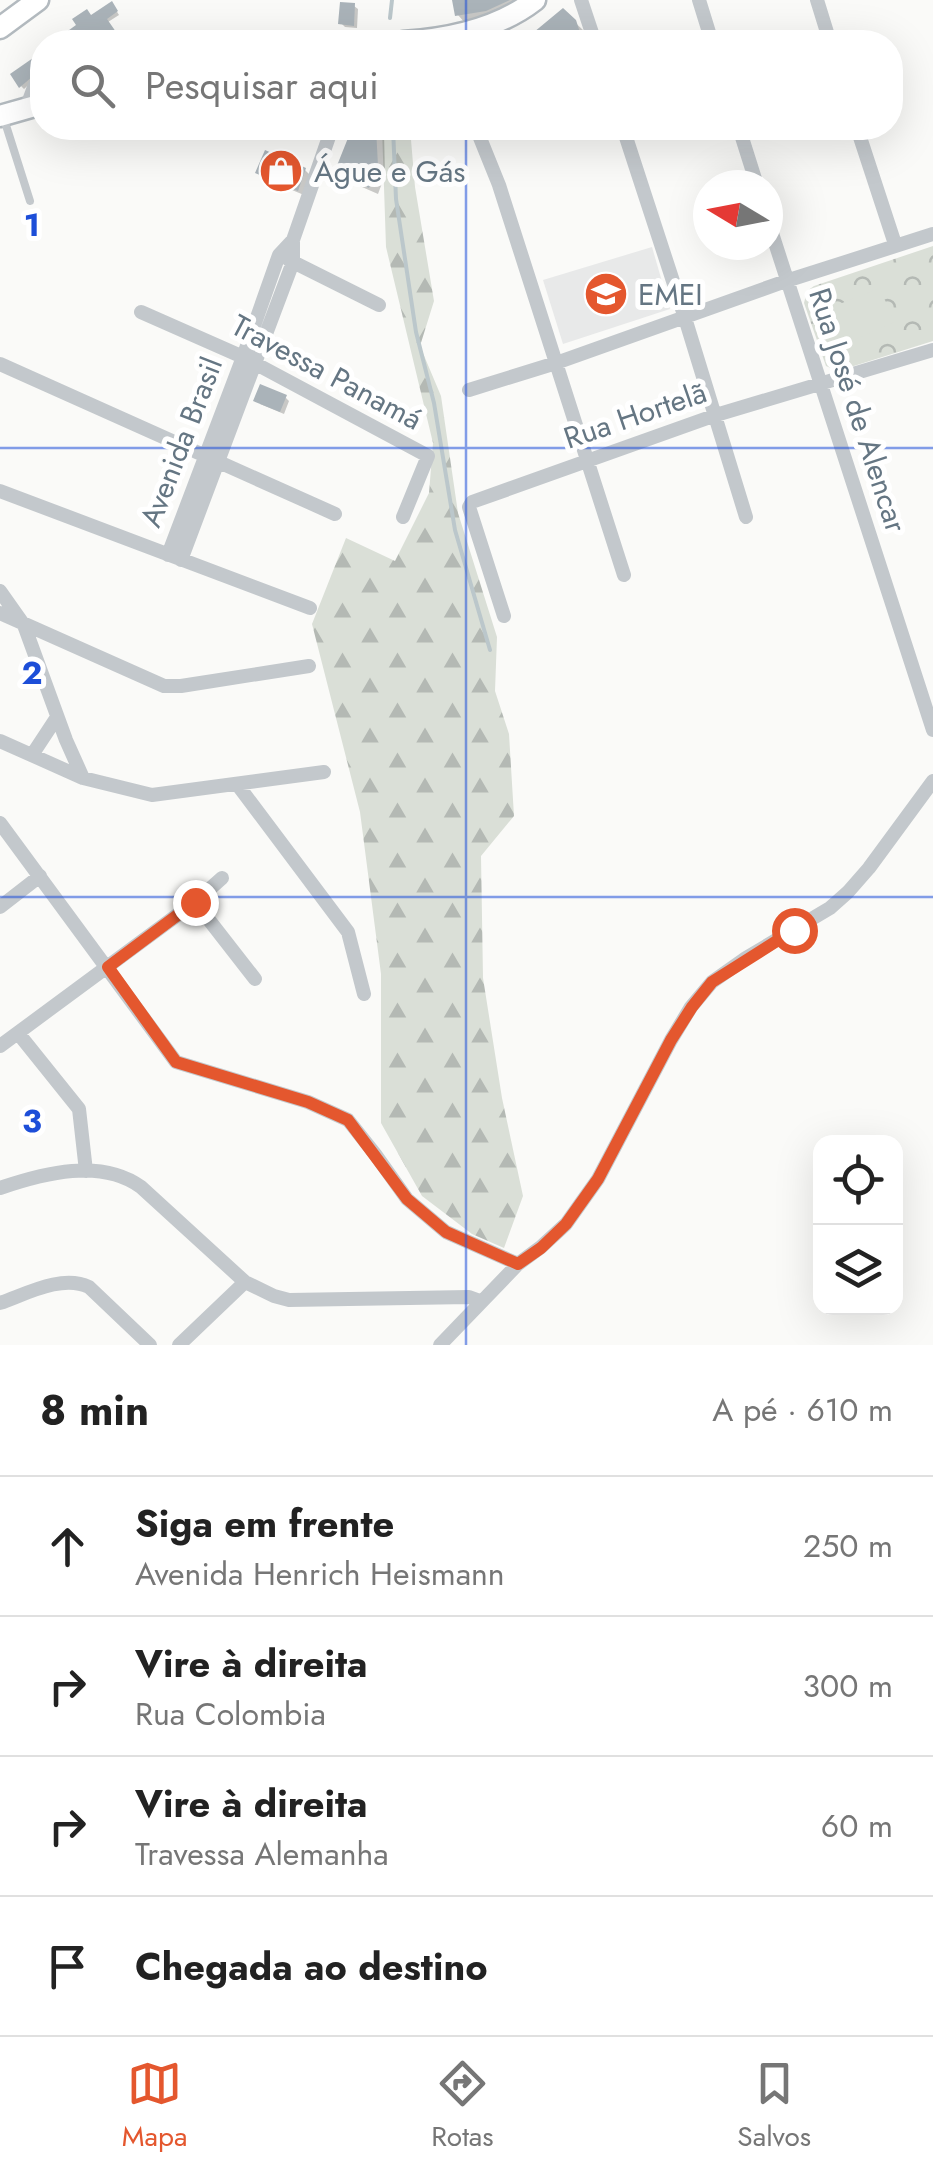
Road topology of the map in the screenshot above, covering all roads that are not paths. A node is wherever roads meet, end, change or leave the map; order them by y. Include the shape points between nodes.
1 (38, 0) edge
2 (535, 0) edge
3 (581, 0) edge
4 (699, 0) edge
5 (817, 0) edge
6 (0, 28) edge
7 (474, 30) edge
8 (591, 30) edge
9 (708, 30) edge
10 (826, 30) edge
11 (30, 88) edge
12 (17, 111) edge
13 (328, 140) edge
14 (481, 140) edge
15 (627, 140) edge
16 (743, 140) edge
17 (862, 140) edge
18 (752, 170) edge
19 (30, 201) dead end
20 (933, 234) edge
21 (895, 244) junction
22 (286, 258) junction
23 (780, 260) edge
24 (786, 281) junction
25 (379, 304) dead end
26 (140, 312) dead end
27 (686, 318) junction
28 (932, 352) edge
29 (249, 360) junction
30 (556, 363) junction
31 (0, 364) edge
32 (821, 383) junction
33 (469, 390) dead end
34 (716, 414) junction
35 (211, 459) junction
36 (586, 461) junction
37 (0, 491) edge
38 (335, 514) dead end
39 (403, 517) dead end
40 (746, 517) dead end
41 (175, 557) junction
42 (624, 574) dead end
43 (0, 591) edge
44 (310, 608) dead end
45 (0, 613) edge
46 (504, 616) dead end
47 (24, 625) junction
48 (309, 666) dead end
49 (57, 716) junction
50 (933, 730) edge
51 (0, 741) edge
52 (32, 755) junction
53 (324, 772) dead end
54 (83, 778) junction
55 (933, 781) edge
56 (237, 784) junction
57 (0, 822) edge
58 (40, 876) junction
59 (222, 878) dead end
60 (195, 902) junction
61 (0, 907) edge
62 (108, 967) junction
63 (255, 978) dead end
64 (364, 994) dead end
65 (18, 1032) junction
66 (0, 1046) edge
67 (86, 1171) junction
68 (0, 1188) edge
69 (518, 1264) junction
70 (245, 1282) junction
71 (480, 1301) junction
72 (0, 1303) edge
73 (150, 1345) edge
74 (179, 1345) edge
75 (440, 1345) edge

1 - 6 street
2 - 7 street
3 - 8 street
4 - 9 street
5 - 10 street
11 - 12 lane
12 - 19 lane
13 - 22 street, Avenida Brasil
14 - 30 street
15 - 27 street
16 - 18 street
17 - 21 street
20 - 21 street
21 - 24 street
22 - 25 street
22 - 29 street, Avenida Brasil
23 - 24 street, Rua José de Alencar
24 - 27 street
24 - 32 street, Rua José de Alencar
26 - 29 street, Travessa Panamá
27 - 30 street
27 - 34 street
28 - 32 street, Rua Hortelã
29 - 35 street, Avenida Brasil
29 - 39 street, Travessa Panamá via 428,456
30 - 33 street
30 - 36 street
31 - 35 street
32 - 34 street, Rua Hortelã
32 - 50 street, Rua José de Alencar
34 - 36 street, Rua Hortelã
34 - 40 street
35 - 38 street
35 - 41 street, Avenida Brasil
36 - 42 street
36 - 46 street, Rua Hortelã via 469,507
37 - 41 street, Avenida Brasil
41 - 44 street
43 - 47 street
45 - 47 street
47 - 48 street via 164,686
47 - 49 street
49 - 52 street
49 - 54 street
51 - 52 street
52 - 54 street
53 - 56 street
54 - 56 street via 152,796
55 - 69 street via 848,892 712,982 671,1040 598,1179 566,1224
56 - 64 street via 348,932
57 - 58 street
58 - 61 street
58 - 62 street
59 - 60 street
60 - 62 street
60 - 63 street
62 - 65 street
62 - 69 street via 176,1062 348,1120 407,1199 446,1232
65 - 66 street
65 - 67 street via 79,1110
67 - 68 street
67 - 70 street via 115,1173 142,1187
69 - 71 street
70 - 71 street via 289,1300
70 - 74 street
71 - 75 street
72 - 73 street via 80,1283

